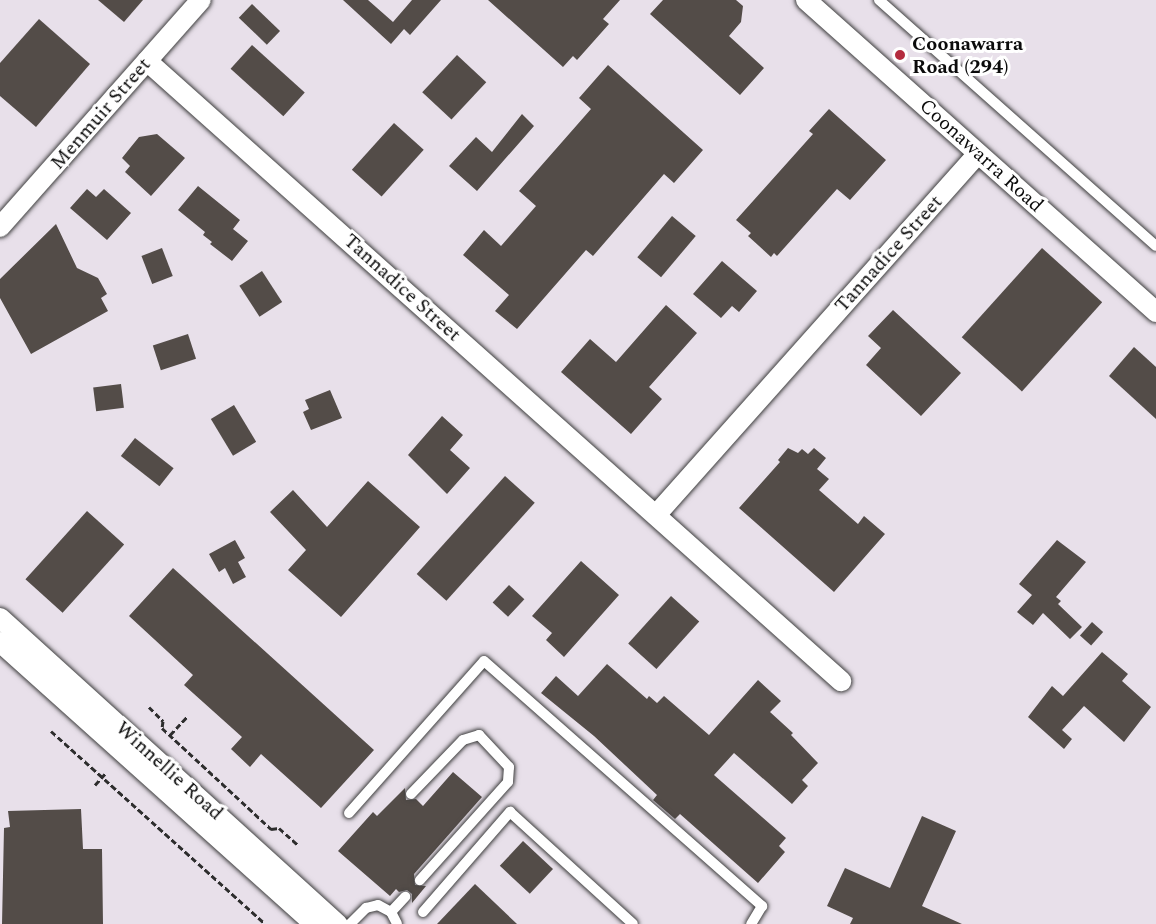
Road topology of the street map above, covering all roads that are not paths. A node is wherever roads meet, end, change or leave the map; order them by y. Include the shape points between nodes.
1 (201, 0) edge
2 (806, 0) edge
3 (879, 0) edge
4 (147, 61) junction
5 (978, 154) junction
6 (0, 227) edge
7 (1156, 246) edge
8 (1156, 312) edge
9 (656, 515) junction
10 (0, 618) edge
11 (0, 642) edge
12 (841, 681) dead end
13 (411, 794) dead end
14 (349, 813) dead end
15 (420, 880) dead end
16 (405, 897) dead end
17 (391, 912) junction
18 (423, 912) dead end
19 (314, 924) edge
20 (338, 924) edge
21 (350, 924) edge
22 (397, 924) edge
23 (633, 924) edge
24 (751, 924) edge

1 - 4 street, Menmuir Street
2 - 5 street, Coonawarra Road
3 - 7 lane
4 - 6 street, Menmuir Street
4 - 9 street, Tannadice Street
5 - 8 street, Coonawarra Road
5 - 9 street, Tannadice Street
9 - 12 street, Tannadice Street
10 - 20 street, Winnellie Road
11 - 19 street, Winnellie Road
13 - 15 lane via 463,740 479,735 508,767 508,782
14 - 24 lane via 484,661 762,906
16 - 17 lane
17 - 21 lane via 378,905 366,908
17 - 22 lane
18 - 23 lane via 510,812

